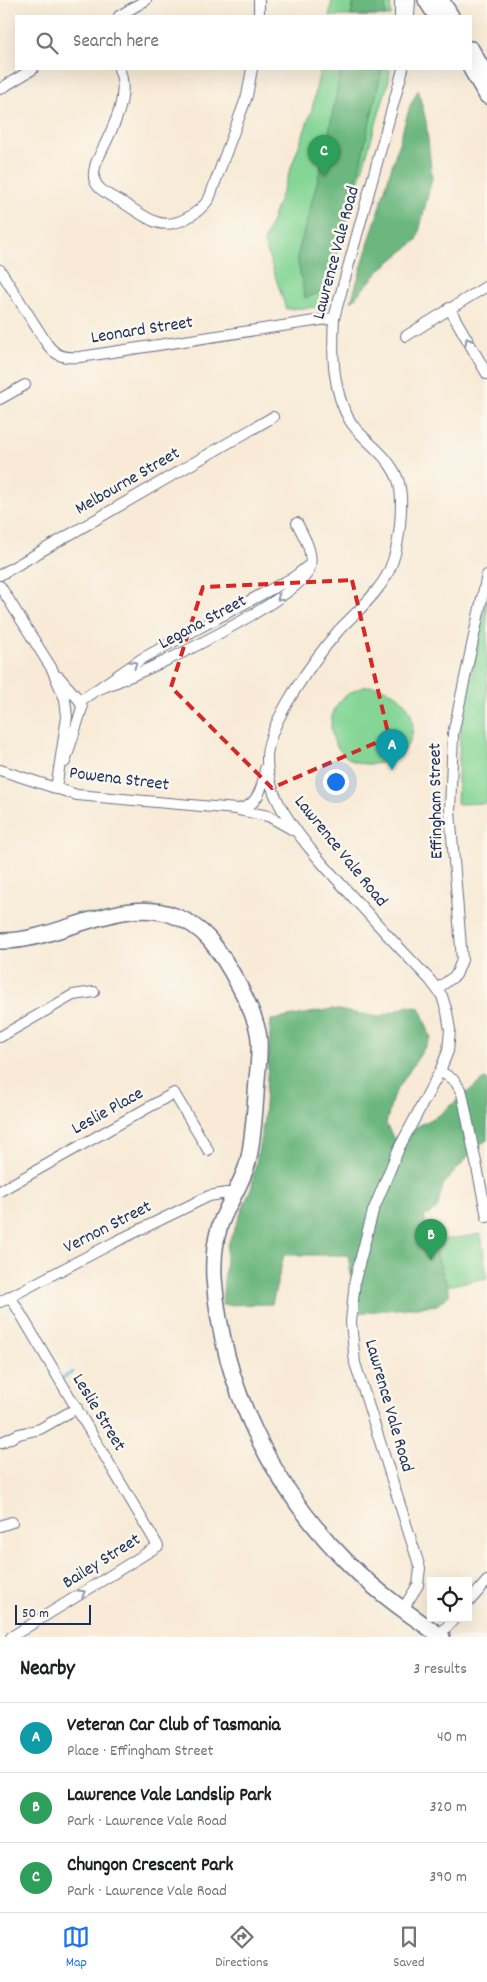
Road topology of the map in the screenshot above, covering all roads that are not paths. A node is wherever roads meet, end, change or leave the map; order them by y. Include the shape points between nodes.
1 (146, 0) edge
2 (259, 0) edge
3 (400, 0) edge
4 (410, 0) edge
5 (426, 0) edge
6 (441, 0) edge
7 (121, 15) edge
8 (258, 15) edge
9 (400, 15) edge
10 (409, 15) edge
11 (435, 15) edge
12 (450, 15) edge
13 (472, 51) edge
14 (31, 70) edge
15 (119, 70) edge
16 (252, 70) edge
17 (403, 70) edge
18 (471, 70) edge
19 (487, 77) edge
20 (0, 89) edge
21 (487, 96) edge
22 (0, 270) edge
23 (487, 286) edge
24 (449, 308) junction
25 (334, 318) junction
26 (406, 336) dead end
27 (487, 374) edge
28 (24, 385) dead end
29 (0, 400) edge
30 (273, 417) dead end
31 (297, 523) dead end
32 (0, 575) edge
33 (487, 575) edge
34 (0, 586) edge
35 (52, 669) junction
36 (80, 701) junction
37 (266, 758) junction
38 (0, 770) edge
39 (56, 789) junction
40 (236, 809) junction
41 (305, 840) junction
42 (0, 941) edge
43 (437, 989) junction
44 (94, 992) dead end
45 (0, 1037) edge
46 (440, 1071) junction
47 (208, 1150) dead end
48 (0, 1191) edge
49 (234, 1195) junction
50 (487, 1216) edge
51 (10, 1296) junction
52 (0, 1302) edge
53 (77, 1408) junction
54 (0, 1443) edge
55 (12, 1522) dead end
56 (0, 1526) edge
57 (158, 1546) joint
58 (487, 1581) edge
59 (472, 1598) edge
60 (403, 1609) junction
61 (451, 1622) edge
62 (441, 1636) edge
63 (11, 1637) edge

1 - 7 street
2 - 8 street
3 - 9 street
4 - 10 street
5 - 11 street
6 - 12 street
13 - 19 street
14 - 20 street
15 - 16 street via 123,83 119,110 96,163 95,181 100,189 156,222 168,223 187,218 209,199 247,96
17 - 25 street, Lawrence Vale Road
18 - 21 street
22 - 25 street, Leonard Street via 47,344 61,357 80,357
23 - 24 street
24 - 26 street
27 -> 24 street
25 - 37 street, Lawrence Vale Road via 334,362 342,406 351,423 380,452 398,477 401,505 398,542 391,567 379,588 338,632 286,705 272,730
28 - 29 street
30 - 32 street, Melbourne Street
31 - 36 street, Legana Street via 308,546 310,563 304,570 143,658
33 - 43 street, Effingham Street via 453,734 450,811 462,960 456,975
34 - 35 street
35 - 36 street
35 - 39 street via 67,705
36 - 39 street via 82,711
37 - 40 street via 255,801 246,808
37 - 41 street, Lawrence Vale Road via 274,792
38 - 39 street, Powena Street
39 - 40 street, Powena Street via 77,795
40 - 41 street, Powena Street via 276,820
41 - 43 street, Lawrence Vale Road
42 - 49 street via 146,910 174,915 198,928 233,975 256,1023 260,1041 248,1161
43 - 46 street, Lawrence Vale Road via 445,1004 450,1030 448,1050
44 - 45 street via 73,995
46 - 50 street via 455,1081 462,1093
46 - 60 street, Lawrence Vale Road via 399,1148 380,1192 363,1246 351,1303 355,1363 420,1568 418,1585
47 - 48 street, Leslie Place via 174,1093
49 - 51 street, Vernon Street via 218,1194 201,1199
49 - 60 street via 216,1238 214,1279 227,1358 257,1438 293,1498 323,1536 366,1580
51 - 52 street, Vernon Street
51 - 53 street, Leslie Street
53 - 54 street via 40,1429
53 - 57 street, Leslie Street
55 - 56 street
63 -> 57 street, Bailey Street
58 - 59 street
60 - 62 street
61 - 62 street

